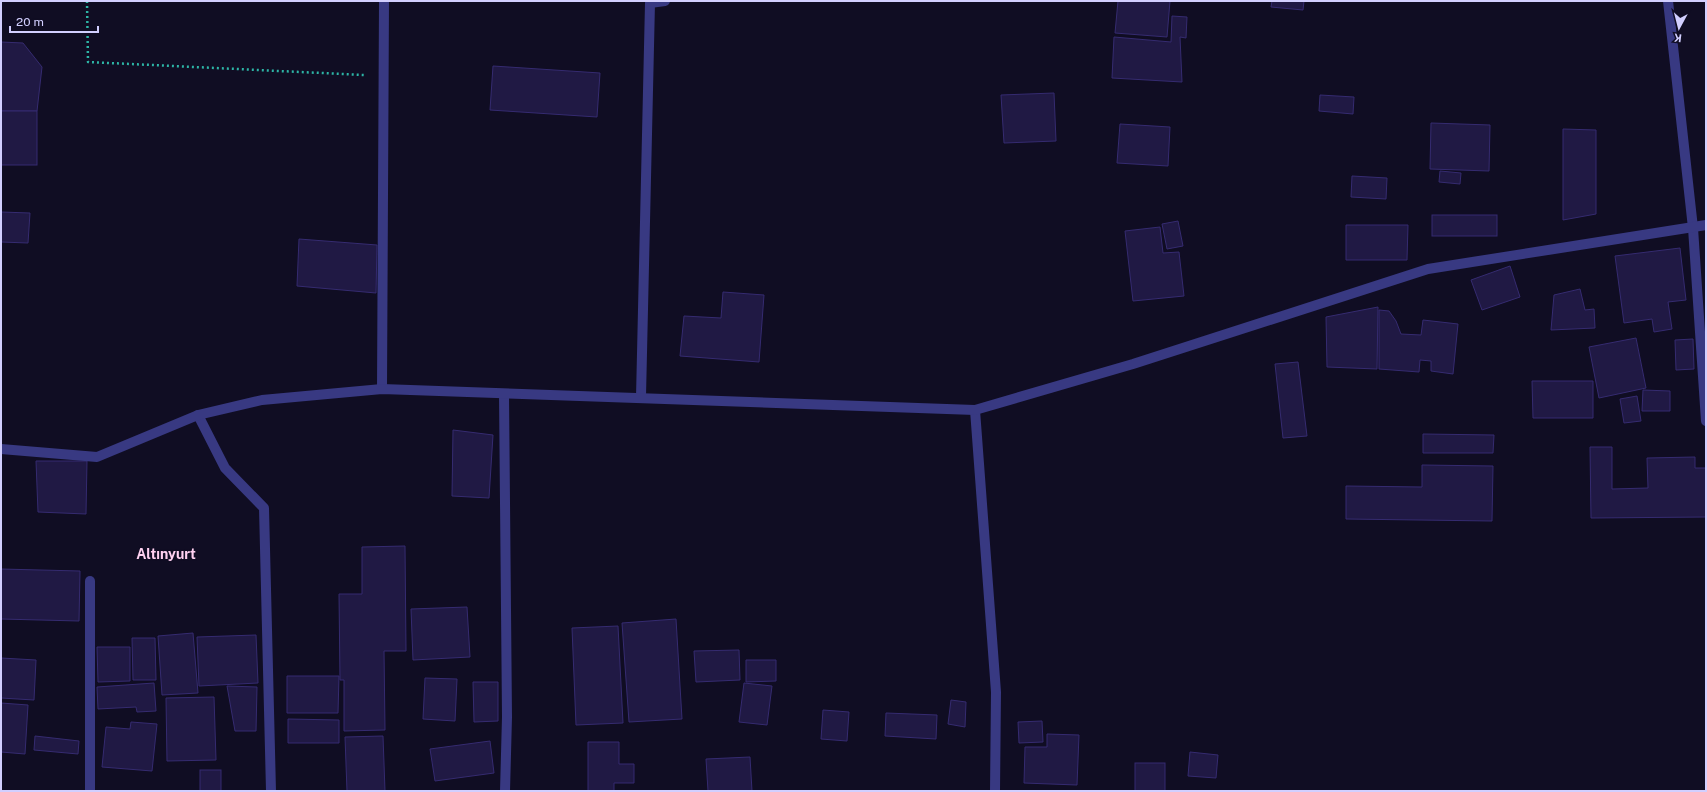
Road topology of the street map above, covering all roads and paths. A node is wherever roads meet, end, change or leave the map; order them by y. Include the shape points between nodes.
1 (87, 1) edge
2 (384, 1) edge
3 (665, 1) edge
4 (1668, 1) edge
5 (383, 76) junction
6 (1706, 225) edge
7 (1694, 228) junction
8 (382, 389) junction
9 (504, 394) junction
10 (641, 397) junction
11 (975, 410) junction
12 (198, 415) junction
13 (1706, 421) edge
14 (1, 449) edge
15 (90, 581) dead end
16 (90, 791) edge
17 (271, 791) edge
18 (505, 791) edge
19 (995, 791) edge

1 - 5 path via 88,62
2 - 5 street
3 - 10 street via 650,3
4 - 7 street
5 - 8 street
6 - 7 street
7 - 11 street via 1428,269 1134,364
7 - 13 street
8 - 9 street
8 - 12 street via 262,400
9 - 10 street
9 - 18 street via 507,716
10 - 11 street
11 - 19 street via 996,692
12 - 14 street via 97,457
12 - 17 street via 225,468 264,508
15 - 16 street

